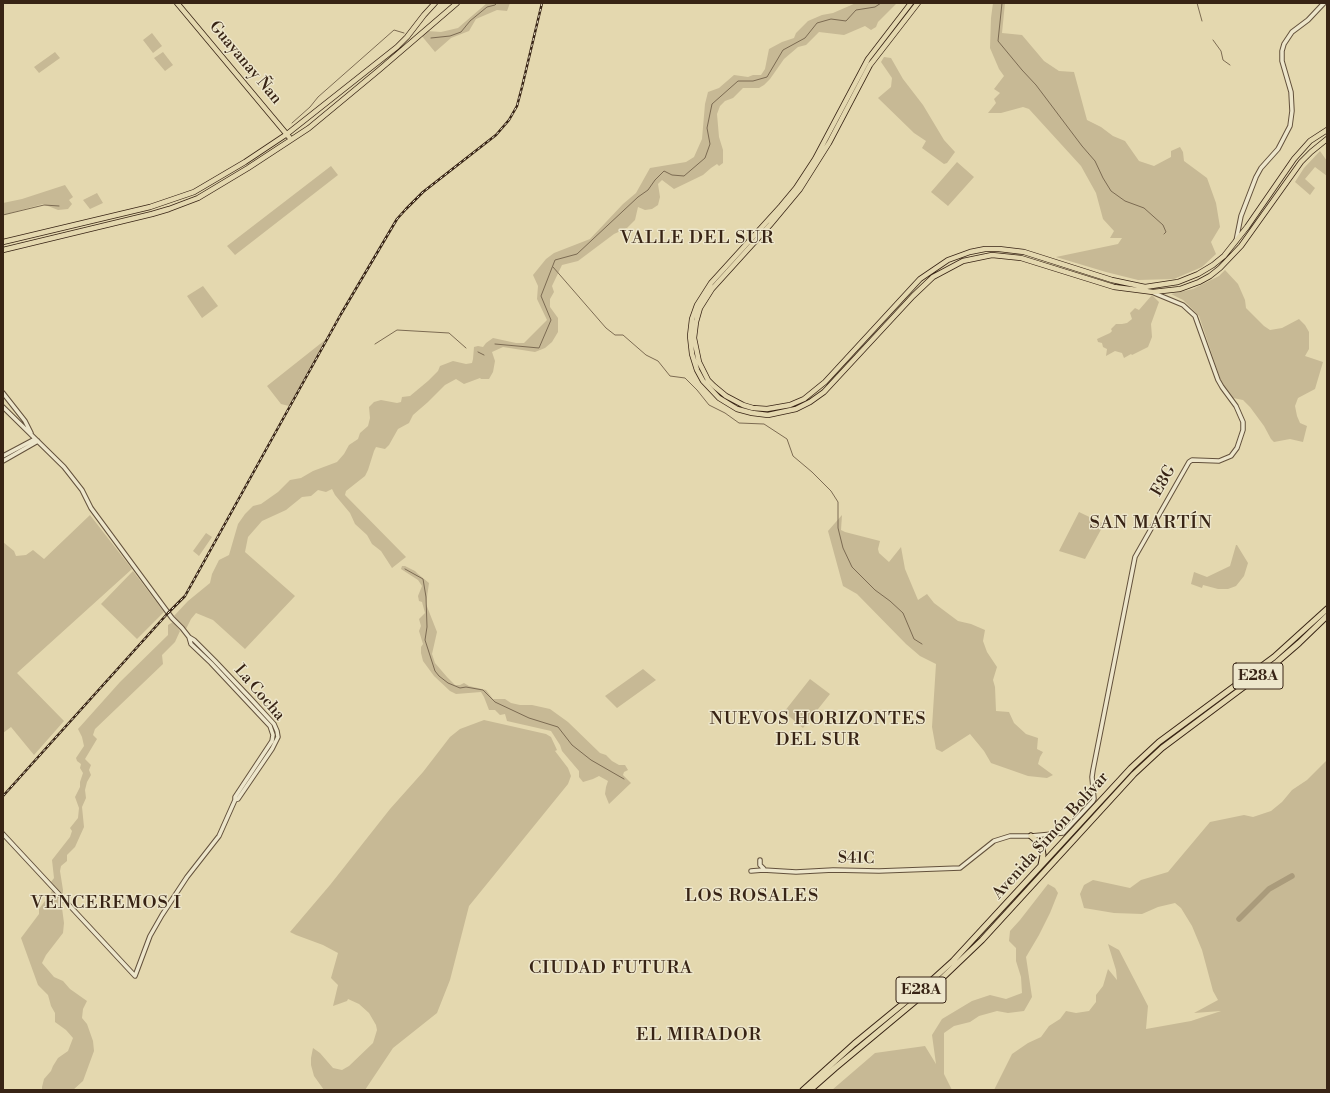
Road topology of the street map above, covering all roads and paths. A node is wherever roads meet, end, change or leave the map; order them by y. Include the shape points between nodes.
1 (177, 3) edge
2 (435, 3) edge
3 (457, 3) edge
4 (911, 3) edge
5 (918, 3) edge
6 (1324, 3) edge
7 (904, 16) junction
8 (1327, 130) edge
9 (287, 134) junction
10 (1327, 139) edge
11 (292, 140) junction
12 (1236, 241) junction
13 (3, 242) edge
14 (3, 250) edge
15 (1089, 272) junction
16 (1087, 278) junction
17 (1153, 292) junction
18 (3, 392) edge
19 (3, 407) edge
20 (35, 438) junction
21 (3, 456) edge
22 (3, 461) edge
23 (1327, 609) edge
24 (1327, 616) edge
25 (1190, 719) junction
26 (1185, 730) junction
27 (3, 834) edge
28 (1031, 836) junction
29 (1051, 859) junction
30 (760, 860) dead end
31 (1041, 866) junction
32 (765, 870) junction
33 (751, 871) dead end
34 (1028, 880) junction
35 (1030, 888) junction
36 (871, 1034) junction
37 (803, 1090) edge
38 (810, 1090) edge

1 - 9 main road, Guayanay Ñan
2 - 9 main road via 397,47
3 - 11 main road
4 - 7 main road
5 - 7 main road
6 - 12 street via 1292,32 1284,44 1282,61 1291,98 1290,126 1278,149 1256,177 1241,216
7 - 15 main road via 870,65 829,143 800,189 712,288 704,301 696,322 694,338 698,359 708,380 726,396 753,408 767,409 797,403 821,386 920,279 948,260 970,252 1012,249
7 - 16 main road via 868,59 815,159 796,188 711,283 697,305 692,319 691,345 697,370 703,380 719,398 737,409 768,415 790,411 824,392 913,296 934,277 963,261 992,255 1021,258
8 - 12 main road via 1310,141 1294,159
9 - 11 main road, Guayanay Ñan
9 - 13 main road via 246,162 182,197
10 - 17 main road via 1301,162 1244,243 1220,268 1199,282 1180,289
11 - 14 main road via 190,202 152,214
12 - 15 main road via 1214,265 1174,283 1144,287
15 - 16 main road
16 - 17 main road via 1114,286
17 - 28 street, E8G via 1183,305 1195,316 1218,380 1242,418 1243,430 1237,448 1231,456 1219,461 1189,462 1135,557 1093,770 1094,799 1063,833
18 - 20 street, La Cocha
19 - 20 street, La Cocha
20 - 21 street
20 - 22 street
20 - 27 street, La Cocha via 64,467 82,490 91,508 174,621 274,724 278,737 235,800 219,836 162,915 150,936 135,976
23 - 25 highway, Avenida Simón Bolívar / E28A via 1274,657
24 - 26 highway, Avenida Simón Bolívar / E28A via 1277,662
25 - 26 highway via 1193,723
25 - 29 highway, Avenida Simón Bolívar / E28A via 1130,769
26 - 29 highway, Avenida Simón Bolívar / E28A via 1134,774
28 - 31 highway via 1042,848
28 - 32 street, S41C via 1010,836 994,841 960,868 796,872
29 - 31 highway, Avenida Simón Bolívar / E28A
29 - 35 highway, Avenida Simón Bolívar / E28A
30 - 32 street via 760,865
31 - 34 highway, Avenida Simón Bolívar / E28A
32 - 33 street, S41C
34 - 35 highway via 1025,886
34 - 36 highway, Avenida Simón Bolívar / E28A via 953,961
35 - 36 highway, Avenida Simón Bolívar / E28A via 982,940 937,983
36 - 37 highway, Avenida Simón Bolívar / E28A via 854,1044
36 - 38 highway, Avenida Simón Bolívar / E28A

